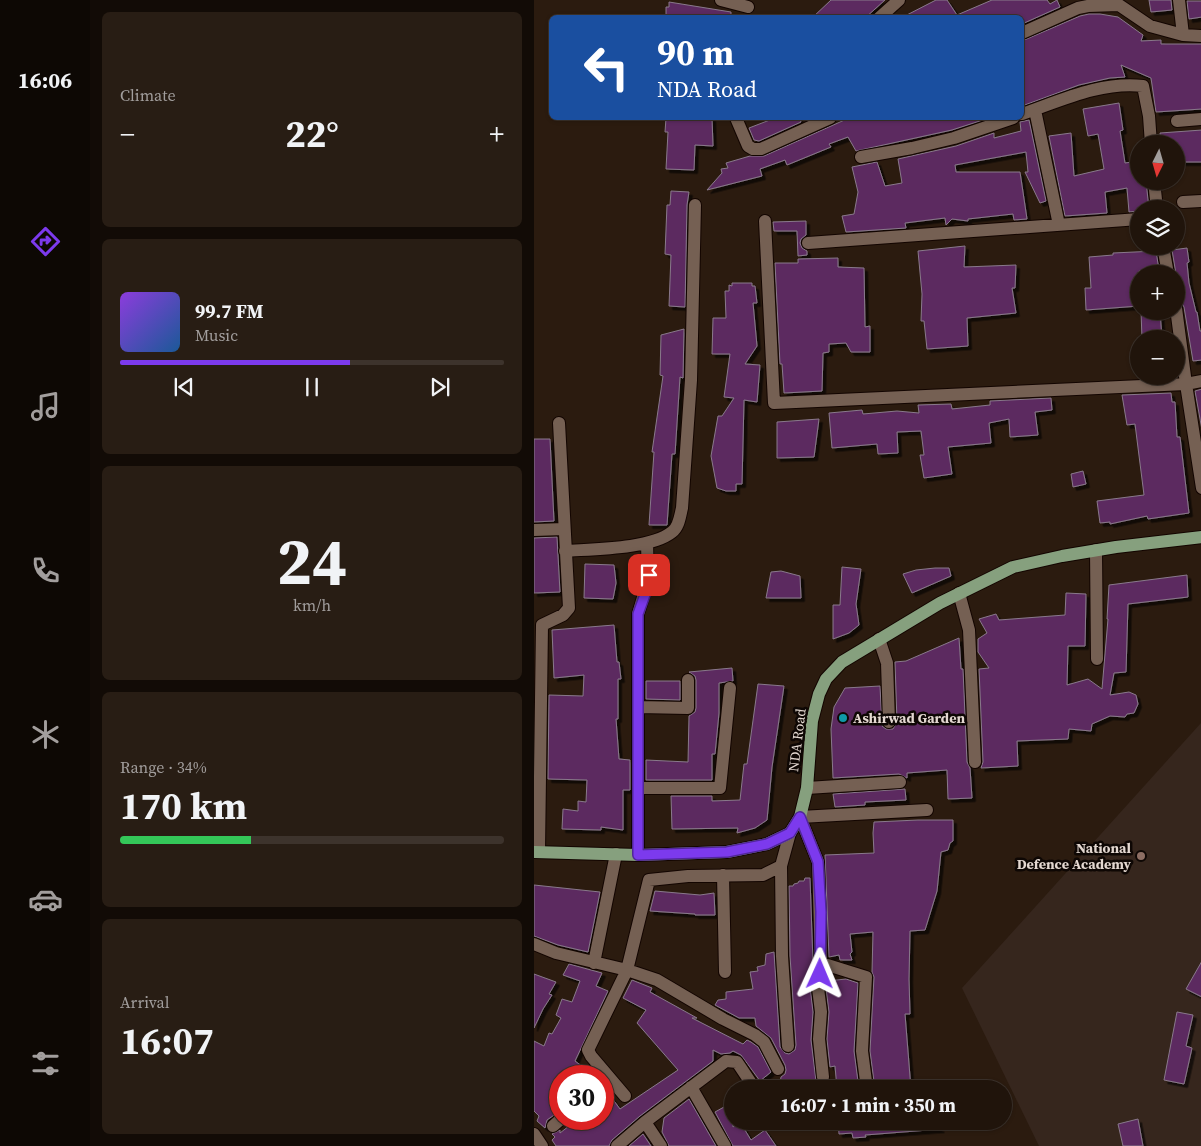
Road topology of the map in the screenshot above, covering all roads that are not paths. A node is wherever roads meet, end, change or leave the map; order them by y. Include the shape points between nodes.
1 (721, 0) edge
2 (899, 0) edge
3 (1179, 0) edge
4 (1084, 3) edge
5 (748, 8) edge
6 (882, 15) edge
7 (1024, 32) edge
8 (1183, 35) junction
9 (1201, 36) edge
10 (1035, 110) junction
11 (1024, 113) edge
12 (1201, 118) edge
13 (737, 120) edge
14 (826, 120) edge
15 (1006, 120) edge
16 (1176, 122) dead end
17 (1150, 135) edge
18 (861, 157) dead end
19 (1201, 201) edge
20 (1185, 202) edge
21 (695, 205) dead end
22 (1130, 220) edge
23 (765, 221) dead end
24 (1059, 225) junction
25 (808, 243) dead end
26 (1178, 320) edge
27 (1201, 381) edge
28 (1186, 384) junction
29 (558, 422) dead end
30 (1201, 488) edge
31 (564, 529) junction
32 (534, 530) edge
33 (1201, 537) edge
34 (647, 543) junction
35 (1096, 550) junction
36 (566, 551) junction
37 (959, 594) junction
38 (879, 639) junction
39 (1097, 659) dead end
40 (688, 680) dead end
41 (730, 688) dead end
42 (638, 707) junction
43 (890, 722) dead end
44 (975, 762) dead end
45 (900, 782) dead end
46 (638, 788) junction
47 (807, 788) junction
48 (927, 810) dead end
49 (800, 817) junction
50 (790, 833) junction
51 (537, 852) edge
52 (616, 854) junction
53 (638, 855) junction
54 (781, 866) junction
55 (723, 875) junction
56 (534, 944) edge
57 (594, 963) junction
58 (821, 963) junction
59 (627, 970) junction
60 (725, 972) dead end
61 (788, 1046) dead end
62 (597, 1065) edge
63 (778, 1069) dead end
64 (823, 1077) dead end
65 (750, 1080) edge
66 (866, 1080) edge
67 (614, 1085) edge
68 (691, 1087) junction
69 (625, 1096) dead end
70 (645, 1122) junction
71 (534, 1134) edge
72 (542, 1146) edge
73 (617, 1146) edge
74 (661, 1146) edge
75 (725, 1146) edge

1 - 5 street
2 - 6 street
3 - 8 street
4 - 7 street
4 - 8 street via 1119,5 1150,26
8 - 9 street
10 - 11 street
10 - 17 street via 1100,88 1142,86
10 - 24 street
12 - 16 street
13 - 14 street via 748,146 753,149 761,149
15 - 18 street via 954,138
19 - 20 street
21 - 34 street via 691,380 682,508 672,532
22 - 24 street
23 - 28 street via 774,403
24 - 25 street
26 - 28 street
27 - 28 street
28 - 30 street
29 - 31 street
31 - 32 street
31 - 36 street
33 - 35 main road, NDA Road
34 - 36 street
34 - 42 street via 648,581 638,614
35 - 37 main road, NDA Road via 1013,567
35 - 39 street
36 - 51 street via 568,608 563,615 542,625
37 - 38 main road, NDA Road
37 - 44 street via 969,630
38 - 43 street via 886,663
38 - 47 main road, NDA Road via 842,662 826,679 812,721
40 - 42 street via 688,708
41 - 46 street via 720,788
42 - 46 street
45 - 47 street
46 - 53 street
47 - 49 main road, NDA Road
48 - 49 street
49 - 50 main road, NDA Road
49 - 58 street via 818,862
50 - 53 main road via 767,844 727,852
50 - 54 street
51 - 52 main road
52 - 53 main road
52 - 57 street
54 - 55 street via 763,875
54 - 61 street
55 - 59 street via 649,880
55 - 60 street
56 - 57 street
57 - 59 street
58 - 64 street via 818,988
58 - 66 street via 866,977 862,1052
59 - 62 street via 588,1050
59 - 63 street via 657,980 755,1035 764,1042
65 - 68 street via 737,1062 731,1060
67 - 69 street
68 - 70 street
68 - 75 street
70 - 73 street
70 - 74 street
71 - 72 street

